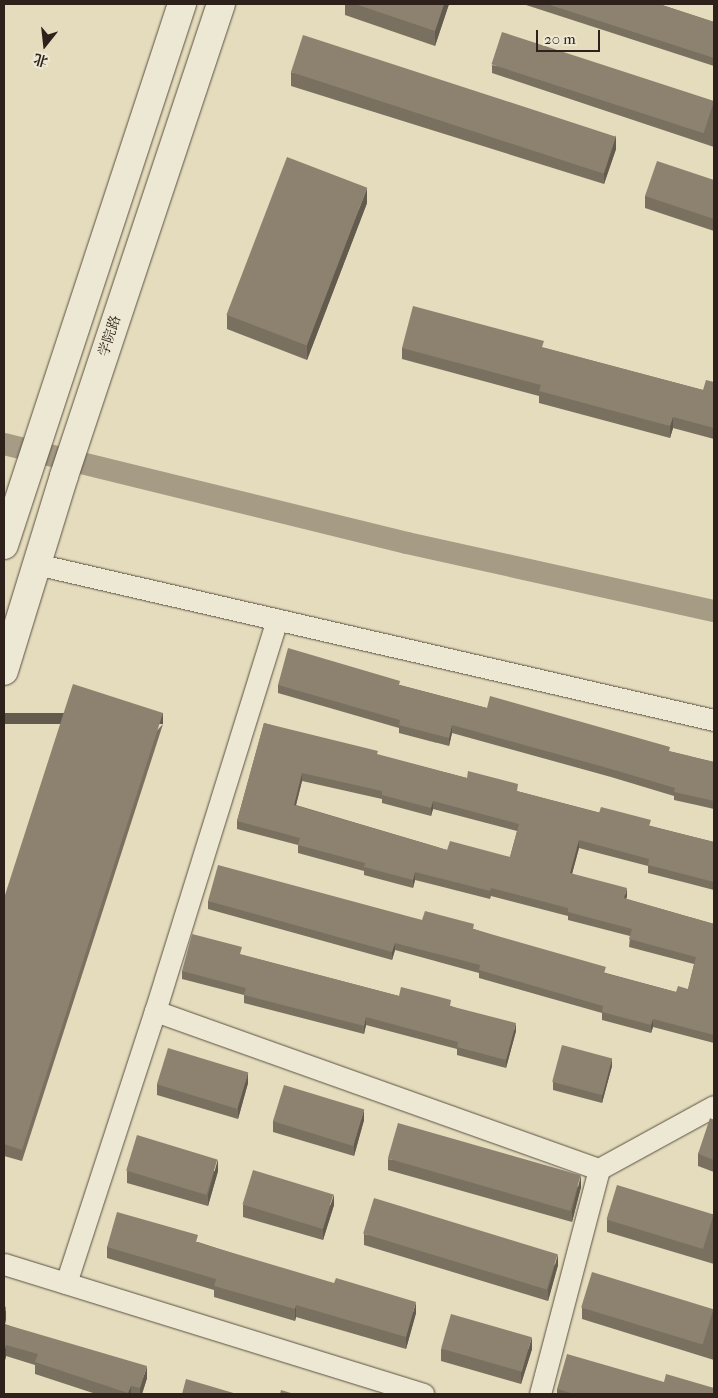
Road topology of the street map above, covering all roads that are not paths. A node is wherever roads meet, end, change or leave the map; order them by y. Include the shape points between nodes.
1 (182, 4) edge
2 (221, 4) edge
3 (4, 545) edge
4 (36, 564) junction
5 (277, 620) junction
6 (4, 670) edge
7 (714, 720) edge
8 (155, 1011) junction
9 (714, 1106) edge
10 (599, 1169) junction
11 (4, 1264) edge
12 (66, 1283) junction
13 (423, 1394) edge
14 (540, 1394) edge

1 - 3 main road
2 - 4 main road, 学院路
4 - 5 street
4 - 6 main road, 学院路
5 - 7 street
5 - 8 street
8 - 10 street
8 - 12 street
9 - 10 street
10 - 14 street
11 - 12 street
12 - 13 street

